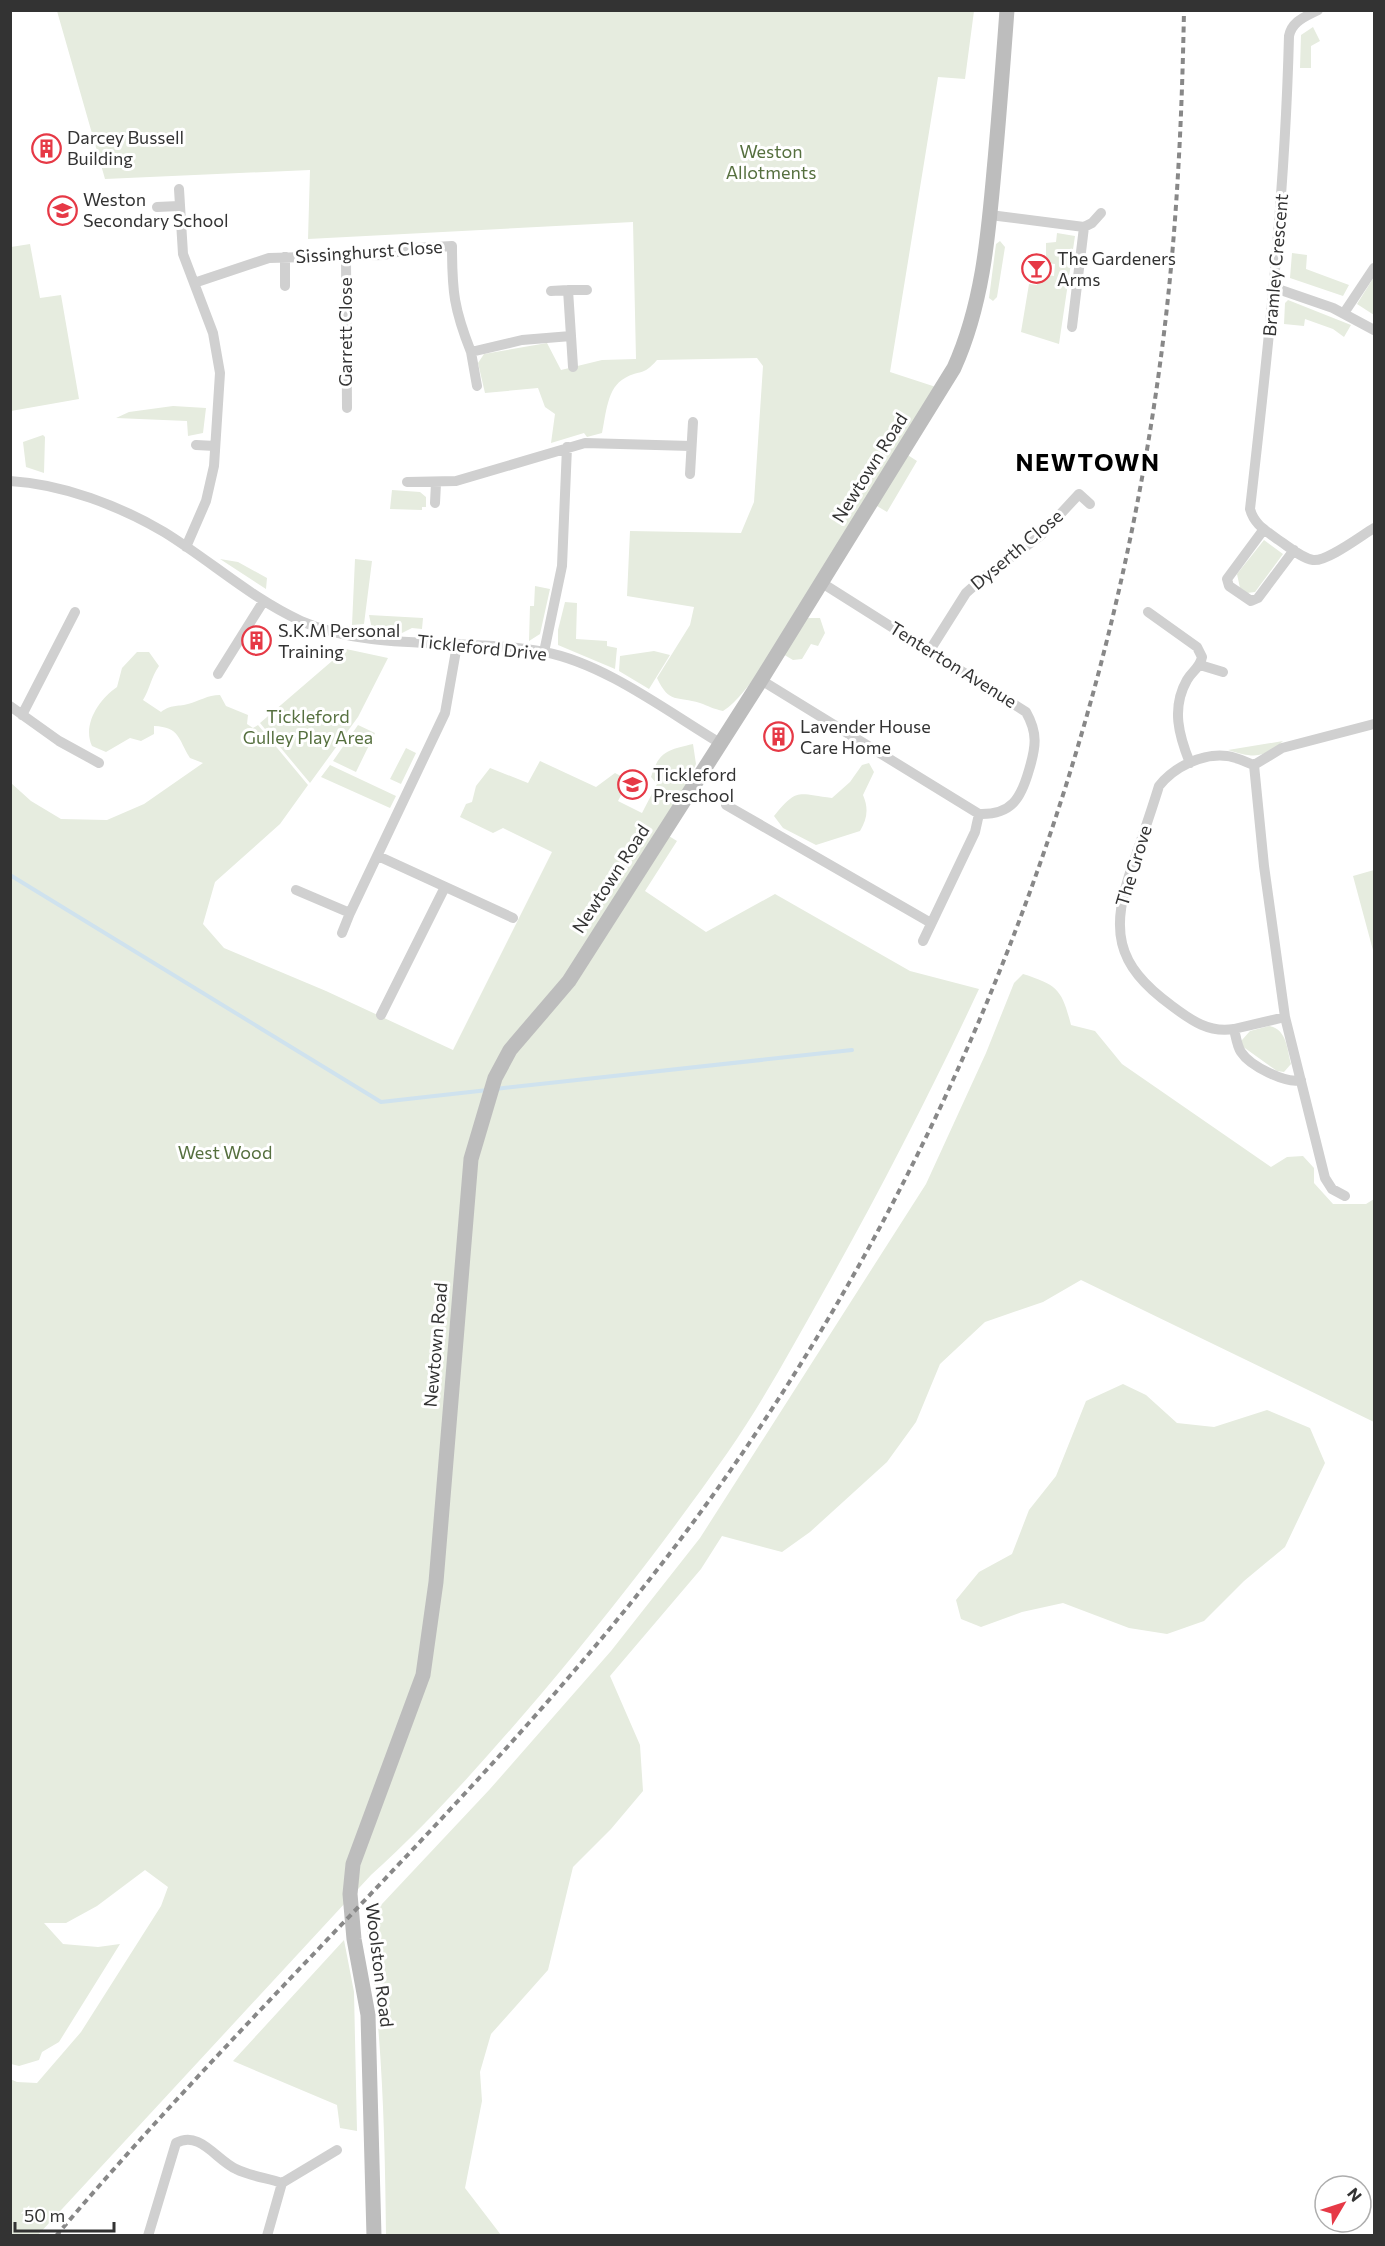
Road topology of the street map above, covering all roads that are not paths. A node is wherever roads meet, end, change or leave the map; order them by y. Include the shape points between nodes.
1 (1007, 10) edge
2 (1318, 10) edge
3 (179, 189) dead end
4 (179, 206) junction
5 (156, 207) dead end
6 (1101, 213) dead end
7 (990, 215) junction
8 (1084, 227) junction
9 (285, 257) junction
10 (346, 257) junction
11 (1374, 268) edge
12 (194, 283) junction
13 (285, 286) dead end
14 (1275, 288) junction
15 (587, 290) dead end
16 (551, 291) dead end
17 (568, 291) junction
18 (1344, 313) junction
19 (1072, 327) dead end
20 (1374, 330) edge
21 (571, 336) junction
22 (471, 352) junction
23 (573, 367) dead end
24 (477, 386) dead end
25 (347, 408) dead end
26 (693, 422) dead end
27 (196, 445) dead end
28 (215, 446) junction
29 (691, 446) junction
30 (567, 447) junction
31 (690, 474) dead end
32 (10, 481) edge
33 (407, 482) dead end
34 (436, 483) junction
35 (435, 503) dead end
36 (1090, 504) dead end
37 (1374, 528) edge
38 (1264, 529) junction
39 (186, 548) junction
40 (1294, 550) junction
41 (822, 583) junction
42 (263, 602) junction
43 (75, 612) dead end
44 (1148, 612) dead end
45 (457, 645) junction
46 (930, 650) junction
47 (544, 652) junction
48 (1200, 665) junction
49 (1223, 672) dead end
50 (218, 674) dead end
51 (761, 680) junction
52 (10, 706) edge
53 (22, 715) junction
54 (1374, 724) edge
55 (720, 743) junction
56 (99, 763) dead end
57 (1190, 763) junction
58 (1254, 765) junction
59 (726, 805) dead end
60 (979, 814) junction
61 (378, 856) junction
62 (445, 887) junction
63 (296, 890) dead end
64 (350, 913) junction
65 (513, 918) dead end
66 (931, 923) junction
67 (342, 933) dead end
68 (923, 941) dead end
69 (381, 1015) dead end
70 (1285, 1017) junction
71 (1234, 1029) junction
72 (1301, 1080) junction
73 (1345, 1196) dead end
74 (428, 1641) joint
75 (337, 2150) dead end
76 (282, 2183) junction
77 (147, 2235) edge
78 (267, 2235) edge
79 (374, 2235) edge

1 - 7 street, Newtown Road
2 - 14 street, Bramley Crescent via 1290,30
3 - 4 street
4 - 5 street
4 - 12 street via 183,254
6 - 8 street
7 - 8 street
7 - 41 street, Newtown Road via 977,306 959,357
8 - 19 street
9 - 10 street, Sissinghurst Close
9 - 12 street, Sissinghurst Close via 256,261
9 - 13 street, Sissinghurst Close
10 - 22 street, Sissinghurst Close via 452,246 455,312
10 - 25 street, Garrett Close
11 - 18 street
12 - 28 street via 218,354
14 - 18 street
14 - 38 street, Bramley Crescent via 1250,509
15 - 17 street
16 - 17 street
17 - 21 street
18 - 20 street
21 - 22 street via 522,340
21 - 23 street
22 - 24 street
26 - 29 street
27 - 28 street
28 - 39 street via 206,501
29 - 30 street via 602,442
29 - 31 street
30 - 34 street via 476,476
30 - 47 street via 562,566
32 - 39 street, Tickleford Drive via 94,499 164,532
33 - 34 street
34 - 35 street
36 - 46 street, Dyserth Close via 1079,494 1040,536 977,583 951,614
37 - 40 street, Bramley Crescent via 1324,558 1314,560
38 - 40 street, Bramley Crescent
38 - 40 street via 1227,579 1228,586 1251,601 1258,598
39 - 42 street, Tickleford Drive
41 - 46 street, Tenterton Avenue
41 - 51 street, Newtown Road
42 - 45 street, Tickleford Drive via 304,622 350,634
42 - 50 street
43 - 53 street
44 - 48 street via 1197,647 1202,657
45 - 47 street, Tickleford Drive
45 - 61 street via 445,712
46 - 60 street, Tenterton Avenue via 1015,704 1034,725 1037,741 1022,794 1003,810
47 - 55 street, Tickleford Drive via 593,669
48 - 49 street
48 - 57 street via 1186,681 1179,707 1180,737
51 - 55 street, Newtown Road
51 - 60 street
52 - 53 street
53 - 56 street
54 - 58 street via 1282,748
55 - 74 street, Newtown Road via 569,981 510,1050 495,1078 471,1159
57 - 58 street, The Grove via 1224,756
57 - 71 street, The Grove via 1168,775 1160,786 1122,896 1118,916 1120,939 1133,968 1155,994 1208,1029
58 - 70 street
59 - 66 street
60 - 66 street via 975,831
61 - 62 street
61 - 64 street
62 - 65 street
62 - 69 street
63 - 64 street
64 - 67 street
66 - 68 street
70 - 71 street, The Grove
70 - 72 street
71 - 72 street via 1246,1058 1284,1080
72 - 73 street via 1326,1178 1332,1189
74 - 79 street, Woolston Road via 423,1675 353,1864 350,1894 368,2015
75 - 76 street
76 - 77 street via 237,2170 201,2142 184,2139 176,2143
76 - 78 street

